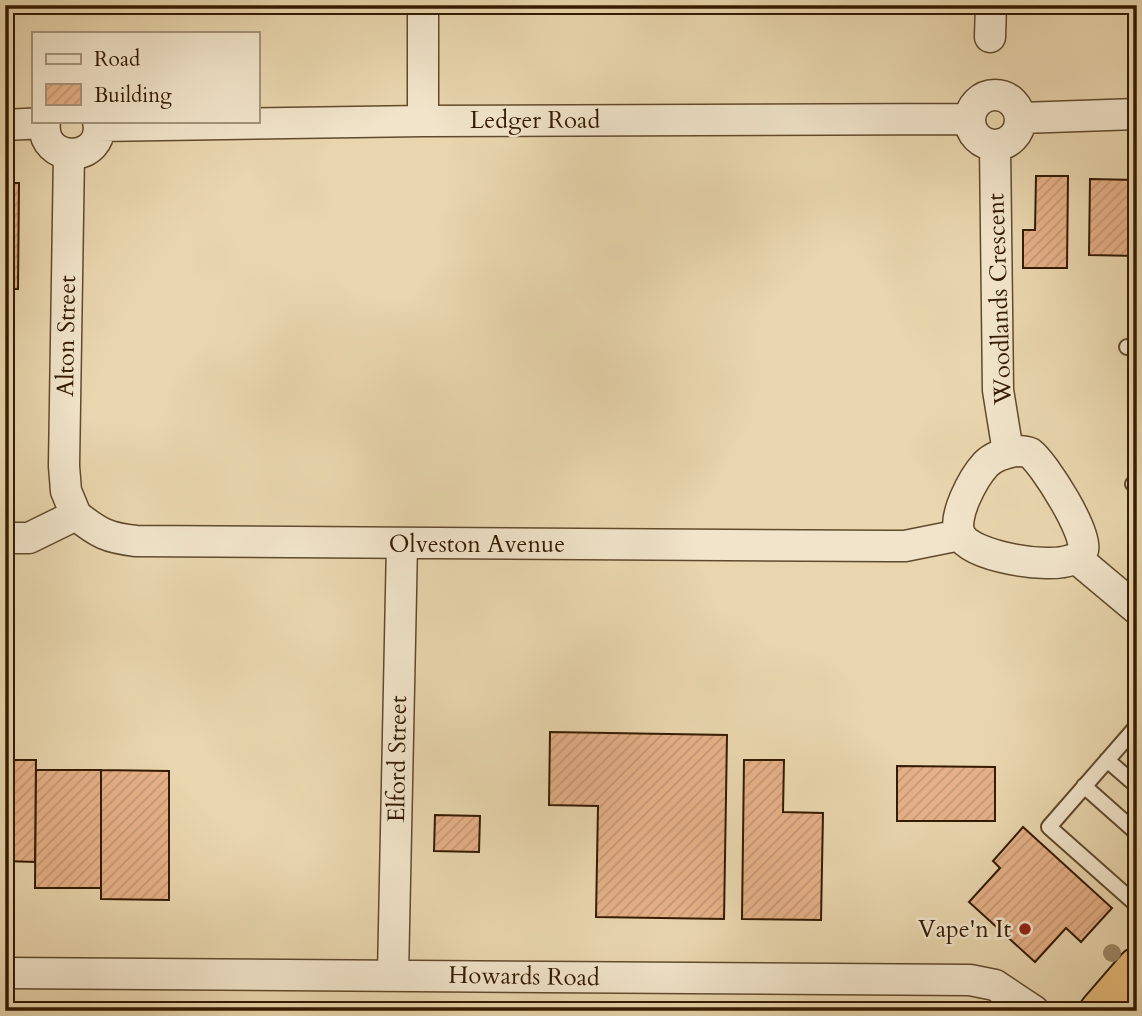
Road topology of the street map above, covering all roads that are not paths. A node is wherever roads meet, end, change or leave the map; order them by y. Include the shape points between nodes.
1 (423, 5) edge
2 (990, 5) edge
3 (990, 37) dead end
4 (1137, 114) edge
5 (1021, 118) junction
6 (970, 119) junction
7 (423, 121) junction
8 (45, 122) edge
9 (99, 123) edge
10 (5, 125) edge
11 (995, 146) junction
12 (69, 154) junction
13 (1008, 452) junction
14 (76, 515) junction
15 (960, 536) junction
16 (5, 538) edge
17 (402, 544) junction
18 (1076, 558) junction
19 (1137, 609) edge
20 (1137, 726) edge
21 (1107, 760) junction
22 (1084, 786) junction
23 (1137, 786) edge
24 (1137, 833) edge
25 (1137, 905) edge
26 (1137, 967) edge
27 (5, 973) edge
28 (393, 975) junction
29 (1034, 1011) edge
30 (1099, 1011) edge

1 - 7 street
2 - 3 street
4 - 5 street
5 - 6 street via 1016,104 993,94 975,105
5 - 11 street via 1014,138
6 - 7 street, Ledger Road
6 - 11 street via 975,136
7 - 9 street, Ledger Road
8 - 10 street
8 - 12 street via 45,134 53,146
9 - 12 street via 89,148
11 - 13 street, Woodlands Crescent via 998,390
12 - 14 street, Alton Street via 64,466 66,491
13 - 15 street via 987,463 964,500
13 - 18 street via 1028,452 1042,465 1083,540 1083,551
14 - 16 street via 29,538
14 - 17 street, Olveston Avenue via 97,532 136,541
15 - 17 street, Olveston Avenue via 889,546
15 - 18 street via 979,550 1036,565 1059,565
17 - 28 street, Elford Street
18 - 19 street
20 - 21 lane
21 - 22 lane
21 - 23 lane
22 - 24 lane
22 - 25 lane via 1049,827
26 - 30 highway
27 - 28 street, Howards Road
28 - 29 street, Howards Road via 970,980 995,985

